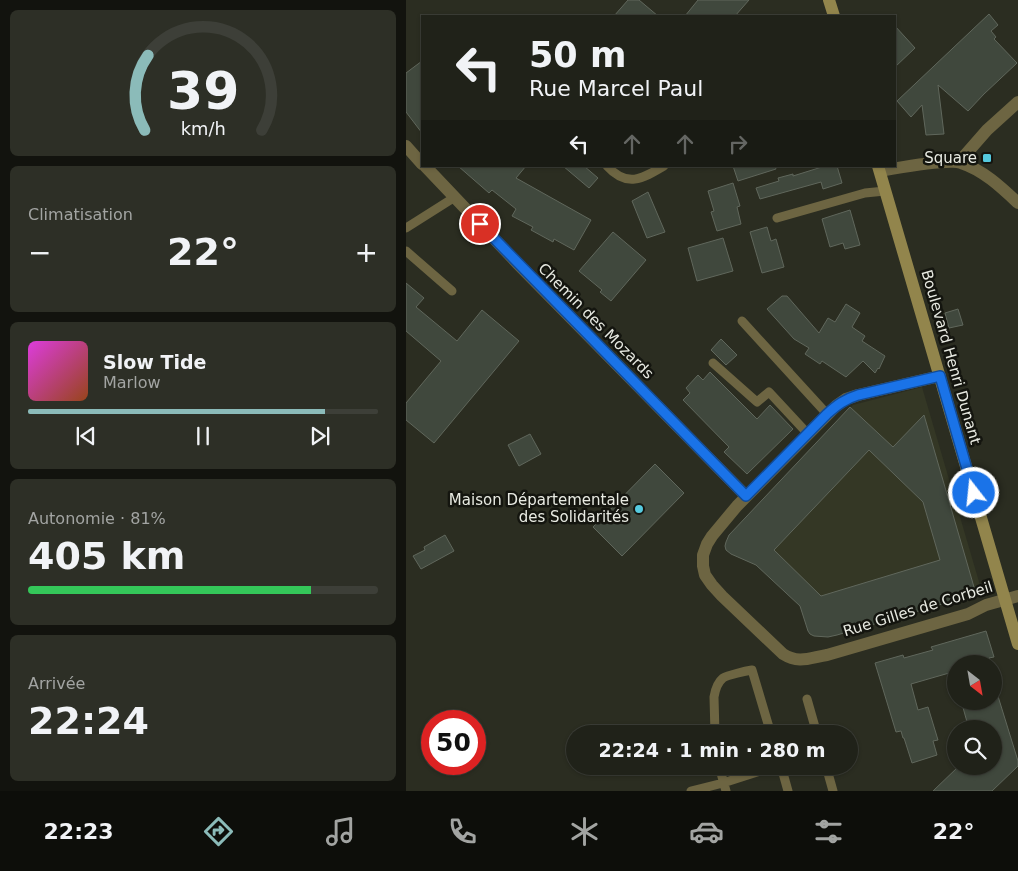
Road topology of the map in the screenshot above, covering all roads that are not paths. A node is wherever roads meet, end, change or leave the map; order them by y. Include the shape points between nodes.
1 (829, 0) edge
2 (834, 15) edge
3 (1018, 102) edge
4 (406, 146) edge
5 (959, 162) junction
6 (421, 163) edge
7 (426, 167) edge
8 (608, 167) edge
9 (662, 167) edge
10 (895, 167) edge
11 (896, 167) edge
12 (879, 169) edge
13 (886, 191) junction
14 (454, 198) junction
15 (1018, 203) edge
16 (777, 218) dead end
17 (406, 228) edge
18 (406, 251) edge
19 (452, 291) dead end
20 (742, 321) dead end
21 (713, 363) dead end
22 (940, 376) junction
23 (827, 414) junction
24 (808, 434) junction
25 (746, 496) junction
26 (1018, 596) edge
27 (1004, 599) junction
28 (1018, 644) edge
29 (807, 699) dead end
30 (715, 725) edge
31 (768, 725) edge
32 (814, 725) edge
33 (754, 775) edge
34 (784, 775) edge
35 (829, 775) edge
36 (724, 787) edge
37 (691, 791) edge
38 (788, 791) edge
39 (833, 791) edge

1 - 2 main road
3 - 5 street
4 - 6 street
5 - 11 street
5 - 15 street via 979,171
7 - 14 street, Chemin des Mozards
8 - 9 lane via 614,174 634,180
10 - 12 street
12 - 13 main road, Boulevard Henri Dunant
13 - 16 lane via 865,193
13 - 22 main road, Boulevard Henri Dunant
14 - 17 lane
14 - 25 street, Chemin des Mozards
18 - 19 lane
20 - 23 lane
21 - 24 lane via 757,402 768,392
22 - 23 street, Rue Gilles de Corbeil via 846,399
22 - 27 main road, Boulevard Henri Dunant
23 - 24 street, Rue Gilles de Corbeil
24 - 25 street, Rue Gilles de Corbeil
25 - 27 street, Rue Gilles de Corbeil via 706,544 703,566 712,585 722,596 783,654 795,660 827,655 968,614
26 - 27 street, Rue Gilles de Corbeil
27 - 28 main road, Boulevard Henri Dunant
29 - 32 lane
30 - 31 lane via 714,698 720,682 723,678 752,670
33 - 36 lane
34 - 38 lane
35 - 39 lane
36 - 37 lane

